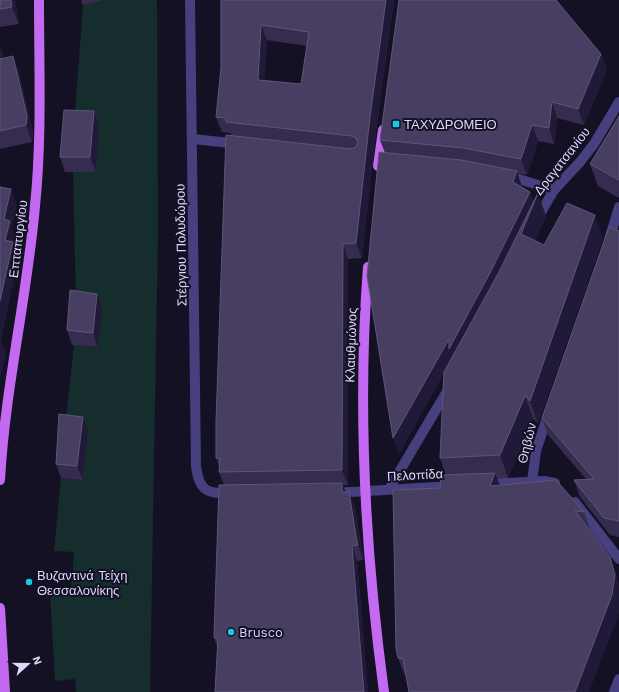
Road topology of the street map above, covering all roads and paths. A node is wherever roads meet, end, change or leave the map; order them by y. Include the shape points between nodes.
1 (38, 0) edge
2 (190, 0) edge
3 (619, 102) edge
4 (384, 116) edge
5 (193, 138) junction
6 (248, 145) edge
7 (494, 173) edge
8 (377, 177) edge
9 (554, 190) junction
10 (619, 207) edge
11 (532, 230) edge
12 (606, 251) edge
13 (369, 259) edge
14 (454, 378) edge
15 (553, 399) edge
16 (0, 480) edge
17 (532, 482) junction
18 (480, 484) edge
19 (465, 485) edge
20 (389, 489) junction
21 (563, 489) edge
22 (365, 491) junction
23 (239, 493) edge
24 (325, 493) edge
25 (571, 497) edge
26 (619, 559) edge
27 (0, 608) edge
28 (619, 679) edge
29 (5, 692) edge
30 (384, 692) edge
31 (614, 692) edge

1 - 16 main road, Επταπυργίου via 35,205
2 - 5 street, Στέργιου Πολυδώρου
3 - 9 street, Δραγατσανίου via 588,152
4 - 8 main road via 382,162
5 - 6 street
5 - 23 street, Στέργιου Πολυδώρου via 196,466 203,488 215,494
7 - 9 street via 530,181
9 - 11 street, Δραγατσανίου
10 - 12 street
13 - 22 main road, Κλαυθμώνος via 362,412
14 - 20 street
15 - 17 street, Θηβών via 538,440
17 - 18 street
17 - 21 street via 552,482
19 - 20 street, Πελοπίδα
20 - 22 street, Πελοπίδα
22 - 24 street, Πελοπίδα
22 - 30 main road, Κλαυθμώνος
25 - 26 street
27 - 29 main road
28 - 31 street

